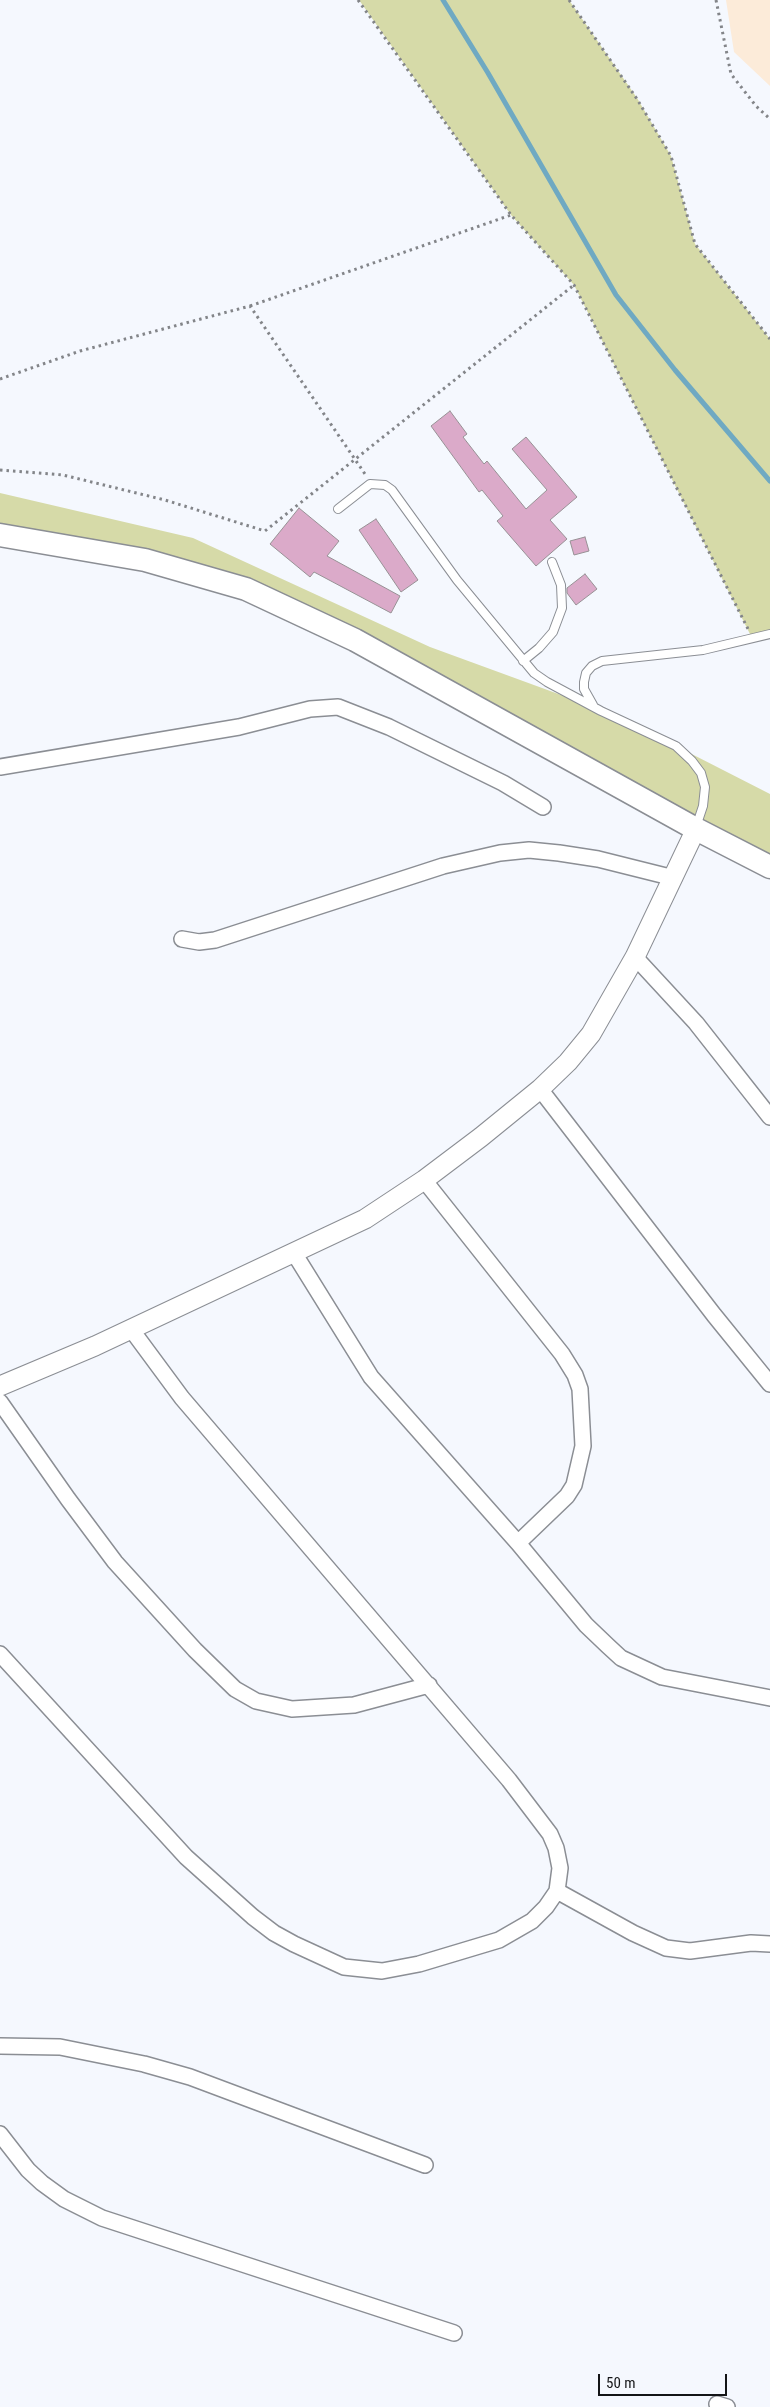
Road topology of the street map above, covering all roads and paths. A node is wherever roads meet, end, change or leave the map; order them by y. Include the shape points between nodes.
1 (358, 0) edge
2 (569, 0) edge
3 (716, 0) edge
4 (770, 118) edge
5 (512, 215) junction
6 (574, 285) junction
7 (250, 306) junction
8 (770, 339) edge
9 (0, 379) edge
10 (356, 459) junction
11 (0, 470) edge
12 (370, 484) junction
13 (338, 509) dead end
14 (0, 535) edge
15 (552, 562) dead end
16 (770, 634) edge
17 (752, 638) junction
18 (523, 661) junction
19 (594, 707) junction
20 (0, 767) edge
21 (543, 807) dead end
22 (696, 829) junction
23 (770, 867) edge
24 (674, 878) junction
25 (182, 939) dead end
26 (635, 957) junction
27 (540, 1089) junction
28 (770, 1117) edge
29 (424, 1180) junction
30 (294, 1254) junction
31 (131, 1329) junction
32 (770, 1384) edge
33 (0, 1386) edge
34 (0, 1402) edge
35 (518, 1543) junction
36 (0, 1654) edge
37 (429, 1685) junction
38 (770, 1698) edge
39 (556, 1891) junction
40 (770, 1944) edge
41 (0, 2046) edge
42 (0, 2134) edge
43 (425, 2165) dead end
44 (454, 2333) dead end

1 - 5 path
2 - 8 path via 637,98 671,156 695,244
3 - 4 path via 731,74 756,106
5 - 6 path
5 - 7 path
6 - 10 path
6 - 17 path
7 - 9 path via 80,351
7 - 10 path
10 - 11 path via 265,531 165,500 63,475
10 - 12 path
12 - 13 lane
12 - 18 lane via 385,485 392,490 457,580
14 - 22 main road via 145,560 246,589 355,640
15 - 18 lane via 563,598 560,615 553,632
16 - 17 lane
17 - 19 lane via 703,650 602,661 592,666 584,682 584,689
18 - 19 lane via 546,682
19 - 22 lane via 676,746 692,761 701,773 705,787
20 - 21 street via 239,727 310,709 338,707 398,731 503,783
22 - 23 main road
22 - 24 street
24 - 25 street via 559,853 529,850 500,853 443,866 215,940
24 - 26 street
26 - 27 street via 591,1034
26 - 28 street via 696,1024
27 - 29 street
27 - 32 street
29 - 30 street via 365,1219
29 - 35 street via 562,1354 580,1389 583,1446 574,1485 567,1496
30 - 31 street
30 - 35 street via 371,1377
31 - 33 street
31 - 37 street via 182,1398
34 - 37 street via 37,1458 116,1562 195,1650 235,1689 256,1701 292,1709 354,1705
35 - 38 street via 586,1625 621,1658 662,1677
36 - 39 street via 186,1857 274,1933 344,1967 382,1972 499,1940 532,1921
37 - 39 street via 550,1834 559,1862 560,1877
39 - 40 street via 666,1948 690,1951 751,1943
41 - 43 street via 60,2046 181,2074
42 - 44 street via 28,2170 42,2182 64,2199 102,2218

